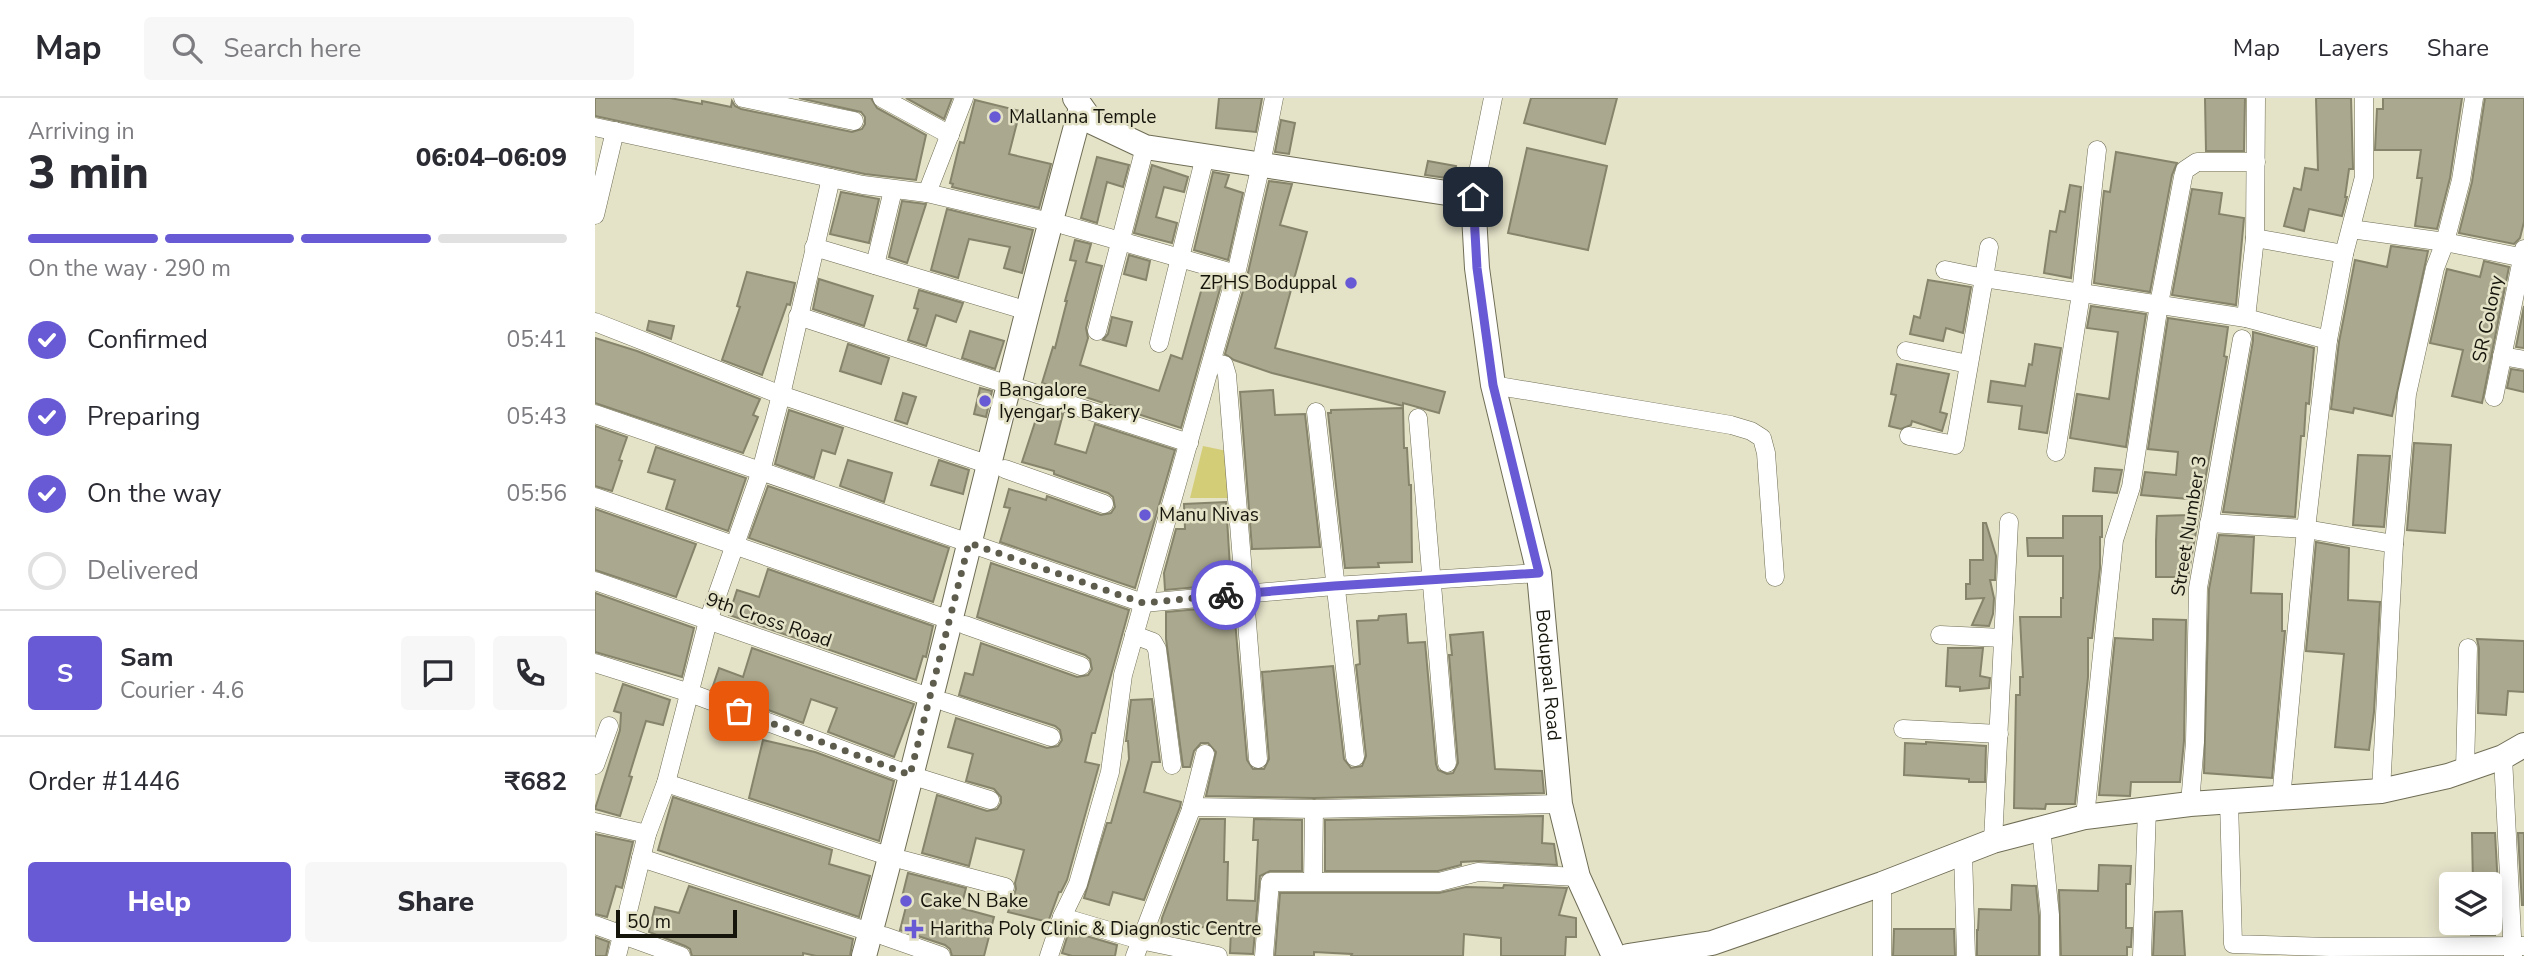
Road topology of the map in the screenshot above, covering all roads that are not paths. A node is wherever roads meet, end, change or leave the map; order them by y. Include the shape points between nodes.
1 (743, 98) edge
2 (882, 98) edge
3 (964, 98) edge
4 (1274, 98) edge
5 (1493, 98) edge
6 (2256, 98) edge
7 (2364, 98) edge
8 (2475, 98) edge
9 (1082, 110) edge
10 (855, 121) dead end
11 (595, 127) edge
12 (615, 131) junction
13 (950, 135) junction
14 (1146, 147) junction
15 (2097, 149) dead end
16 (1205, 156) junction
17 (2256, 162) junction
18 (1262, 164) junction
19 (831, 178) junction
20 (893, 190) junction
21 (597, 193) edge
22 (927, 193) junction
23 (1473, 197) junction
24 (595, 215) edge
25 (1057, 224) junction
26 (2351, 229) junction
27 (2255, 238) junction
28 (1120, 242) junction
29 (2445, 242) junction
30 (814, 247) junction
31 (1989, 247) dead end
32 (2344, 254) junction
33 (2524, 255) edge
34 (1180, 258) junction
35 (875, 265) junction
36 (1945, 270) dead end
37 (1236, 274) junction
38 (1984, 278) junction
39 (2081, 293) junction
40 (2159, 304) junction
41 (1028, 311) junction
42 (798, 316) junction
43 (2246, 318) junction
44 (595, 322) edge
45 (1097, 331) dead end
46 (2242, 339) dead end
47 (2327, 340) junction
48 (1159, 343) dead end
49 (1906, 351) dead end
50 (2502, 356) junction
51 (2524, 360) edge
52 (1212, 362) junction
53 (1968, 363) junction
54 (1493, 385) junction
55 (1016, 387) junction
56 (781, 395) junction
57 (2494, 397) dead end
58 (1316, 412) dead end
59 (595, 414) edge
60 (1418, 418) dead end
61 (1909, 436) dead end
62 (1189, 443) junction
63 (2056, 452) dead end
64 (997, 467) junction
65 (761, 471) junction
66 (595, 497) edge
67 (1104, 504) dead end
68 (2009, 522) dead end
69 (2209, 523) junction
70 (2306, 529) junction
71 (2394, 544) junction
72 (734, 545) junction
73 (976, 545) junction
74 (1539, 573) junction
75 (1775, 577) dead end
76 (1434, 579) junction
77 (595, 581) edge
78 (1334, 586) junction
79 (1246, 593) junction
80 (1143, 603) junction
81 (708, 621) junction
82 (957, 623) junction
83 (1134, 635) junction
84 (1940, 635) dead end
85 (2003, 638) junction
86 (2468, 648) dead end
87 (595, 663) edge
88 (1081, 666) dead end
89 (690, 693) junction
90 (937, 700) junction
91 (609, 726) dead end
92 (1903, 729) dead end
93 (1999, 734) junction
94 (1051, 737) dead end
95 (2514, 751) edge
96 (1205, 754) dead end
97 (1355, 757) dead end
98 (1258, 759) dead end
99 (1447, 763) dead end
100 (595, 765) edge
101 (1172, 765) dead end
102 (2465, 770) junction
103 (917, 776) junction
104 (666, 783) junction
105 (2381, 791) junction
106 (2281, 799) junction
107 (990, 800) dead end
108 (2229, 801) junction
109 (1560, 804) junction
110 (2190, 804) junction
111 (1314, 808) junction
112 (1191, 809) junction
113 (2147, 809) junction
114 (2085, 817) junction
115 (595, 821) edge
116 (2041, 828) junction
117 (647, 834) junction
118 (1993, 841) junction
119 (1963, 852) junction
120 (641, 858) junction
121 (897, 859) junction
122 (1578, 877) junction
123 (1313, 881) junction
124 (1882, 884) junction
125 (1005, 887) dead end
126 (1062, 917) junction
127 (595, 925) edge
128 (622, 935) junction
129 (877, 941) edge
130 (1137, 948) edge
131 (1712, 949) edge
132 (2233, 950) edge
133 (2517, 950) edge
134 (2356, 951) edge
135 (2444, 951) edge
136 (617, 956) edge
137 (681, 956) edge
138 (864, 956) edge
139 (941, 956) edge
140 (1049, 956) edge
141 (1212, 956) edge
142 (1218, 956) edge
143 (1264, 956) edge
144 (1614, 956) edge
145 (1628, 956) edge
146 (1882, 956) edge
147 (1966, 956) edge
148 (2050, 956) edge
149 (2142, 956) edge

1 - 10 street
2 - 13 street
3 - 13 street
4 - 18 street
5 - 23 street, Boduppal Road
6 - 17 street
7 - 26 street via 2364,177
8 - 29 street
9 - 14 street
9 - 25 street
11 - 12 street
12 - 19 street
12 - 21 street
13 - 22 street
14 - 16 street
14 - 28 street
15 - 39 street
16 - 18 street
16 - 34 street
17 - 27 street
17 - 40 street via 2197,162 2185,170
18 - 23 street
18 - 37 street
19 - 20 street
19 - 30 street
20 - 22 street
20 - 35 street
21 - 24 street
22 - 25 street
23 - 54 street, Boduppal Road via 1477,268
25 - 28 street
25 - 41 street
25 - 55 street
26 - 29 street
26 - 32 street
27 - 32 street
27 - 43 street
28 - 34 street
28 - 45 street
29 - 33 street
29 - 71 street via 2407,394
30 - 35 street
30 - 42 street
31 - 38 street
32 - 47 street
33 - 50 street, SR Colony
34 - 37 street
34 - 48 street
35 - 41 street
36 - 38 street
37 - 52 street
38 - 39 street
38 - 53 street
39 - 40 street
39 - 63 street
40 - 43 street
40 - 114 street via 2131,487 2113,540
41 - 55 street
42 - 55 street
42 - 56 street
43 - 47 street
44 - 56 street
46 - 69 street, Street Number 3
47 - 70 street
49 - 53 street
50 - 51 street
50 - 57 street, SR Colony
52 - 62 street
52 - 79 street via 1224,365 1227,375
53 - 61 street via 1955,445
54 - 74 street, Boduppal Road
54 - 75 street via 1731,425 1762,438
55 - 62 street
55 - 64 street
56 - 64 street
56 - 65 street
58 - 78 street
59 - 65 street
60 - 76 street
62 - 80 street
64 - 67 street
64 - 73 street
65 - 72 street
65 - 73 street
66 - 72 street
68 - 85 street
69 - 70 street
69 - 110 street, Street Number 3 via 2198,588
70 - 71 street
70 - 106 street
71 - 105 street
72 - 81 street
72 - 82 street
73 - 80 street
73 - 82 street
74 - 76 street
74 - 109 street, Boduppal Road
76 - 78 street
76 - 99 street
77 - 81 street, 9th Cross Road
78 - 79 street
78 - 97 street
79 - 80 street
79 - 98 street
80 - 83 street
81 - 89 street
81 - 90 street, 9th Cross Road
82 - 88 street
82 - 90 street
83 - 101 street via 1153,642 1157,649
83 - 126 street via 1123,675 1110,772 1078,884
84 - 85 street
85 - 93 street
86 - 102 street
87 - 89 street
89 - 103 street
89 - 104 street
90 - 94 street, 9th Cross Road
90 - 103 street
91 - 100 street
92 - 93 street
93 - 118 street
95 - 102 street
95 - 133 street
96 - 112 street
102 - 105 street
103 - 107 street
103 - 121 street
104 - 117 street
104 - 121 street
105 - 106 street
106 - 108 street
108 - 110 street
108 - 132 street
109 - 111 street
109 - 122 street, Boduppal Road
110 - 113 street
111 - 112 street
111 - 123 street
112 - 130 street
113 - 114 street
113 - 149 street
114 - 116 street
115 - 117 street
116 - 118 street
116 - 148 street
117 - 120 street
118 - 119 street
119 - 124 street
119 - 147 street
120 - 128 street
120 - 129 street
121 - 125 street
121 - 129 street
122 - 123 street via 1478,872 1439,882
122 - 144 street, Boduppal Road
123 - 143 street via 1269,882
124 - 131 street
124 - 146 street
126 - 130 street
126 - 140 street
127 - 128 street
128 - 136 street
128 - 137 street
129 - 138 street
129 - 139 street
130 - 141 street
131 - 145 street
132 - 134 street
133 - 135 street
134 - 135 street
141 - 142 street

